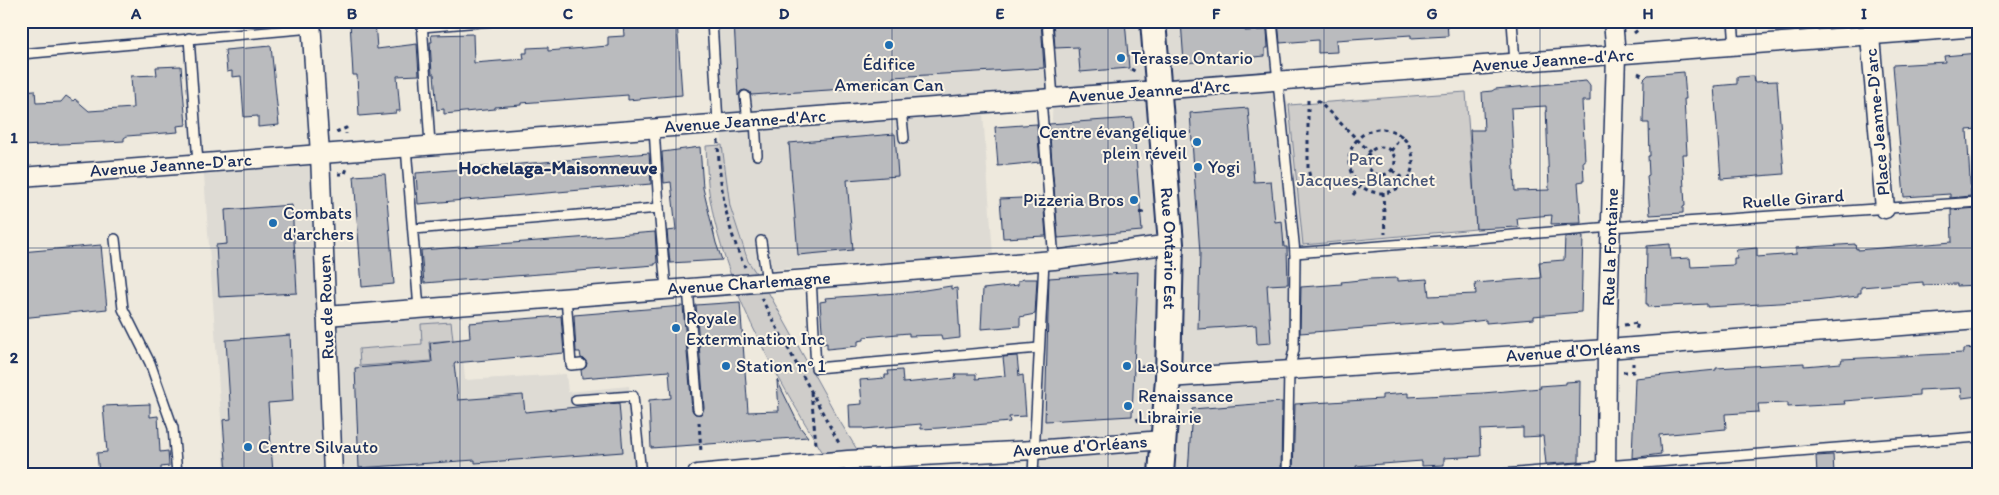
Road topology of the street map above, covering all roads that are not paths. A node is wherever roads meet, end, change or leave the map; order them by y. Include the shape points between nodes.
1 (492, 21) edge
2 (712, 21) edge
3 (1047, 21) edge
4 (1154, 21) edge
5 (1272, 21) edge
6 (1512, 21) edge
7 (1613, 21) edge
8 (1733, 21) edge
9 (422, 24) edge
10 (312, 25) edge
11 (1951, 25) edge
12 (1978, 27) edge
13 (1870, 36) junction
14 (189, 38) junction
15 (1735, 46) junction
16 (21, 54) edge
17 (1616, 55) junction
18 (1515, 63) junction
19 (1277, 81) junction
20 (1159, 90) junction
21 (745, 96) dead end
22 (1047, 98) junction
23 (902, 109) junction
24 (752, 121) junction
25 (718, 123) junction
26 (654, 128) junction
27 (904, 138) dead end
28 (430, 145) junction
29 (406, 147) junction
30 (320, 154) junction
31 (757, 156) dead end
32 (198, 163) junction
33 (21, 177) edge
34 (1978, 202) edge
35 (659, 208) junction
36 (1885, 209) junction
37 (1611, 228) junction
38 (414, 229) junction
39 (115, 240) dead end
40 (761, 240) dead end
41 (1171, 244) junction
42 (1295, 253) junction
43 (1049, 260) junction
44 (811, 278) junction
45 (767, 282) junction
46 (688, 288) junction
47 (666, 289) junction
48 (566, 297) junction
49 (419, 309) junction
50 (326, 316) junction
51 (1978, 320) edge
52 (1039, 348) junction
53 (1607, 349) junction
54 (581, 364) dead end
55 (1288, 371) junction
56 (1159, 372) junction
57 (576, 400) dead end
58 (698, 409) road end
59 (1978, 437) edge
60 (1163, 440) junction
61 (1034, 450) junction
62 (1607, 470) edge
63 (176, 474) edge
64 (333, 474) edge
65 (641, 474) edge
66 (697, 474) edge
67 (1033, 474) edge
68 (1161, 474) edge
69 (1287, 474) edge
70 (1503, 474) edge

1 - 9 lane
2 - 25 lane
3 - 22 lane
4 - 20 main road, Rue Ontario Est
5 - 19 lane
6 - 18 lane
7 - 17 street, Rue la Fontaine
8 - 15 lane
9 - 28 lane
10 - 14 lane
10 - 30 street, Rue de Rouen
11 - 12 street, Avenue Jeanne-d'Arc
11 - 13 street, Avenue Jeanne-d'Arc
13 - 15 street, Avenue Jeanne-d'Arc
13 - 36 street, Place Jeanne-D'arc
14 - 16 lane
14 - 32 lane
15 - 17 street, Avenue Jeanne-d'Arc
17 - 18 street, Avenue Jeanne-d'Arc
17 - 37 street, Rue la Fontaine
18 - 19 street, Avenue Jeanne-d'Arc
19 - 20 street, Avenue Jeanne-d'Arc
19 - 42 lane
20 - 22 street, Avenue Jeanne-d'Arc
20 - 41 main road, Rue Ontario Est
21 - 24 lane
22 - 23 street, Avenue Jeanne-d'Arc
22 - 43 lane
23 - 24 street, Avenue Jeanne-d'Arc
23 - 27 lane
24 - 25 street, Avenue Jeanne-d'Arc
24 - 31 lane
25 - 26 street, Avenue Jeanne-d'Arc
26 - 28 street, Avenue Jeanne-d'Arc
26 - 35 lane
28 - 29 street, Avenue Jeanne-d'Arc
29 - 30 street, Avenue Jeanne-d'Arc
29 - 38 lane
30 - 32 street, Avenue Jeanne-D'arc
30 - 50 street, Rue de Rouen
32 - 33 street, Avenue Jeanne-D'arc
34 - 36 lane, Ruelle Girard
35 - 38 lane
35 - 47 lane
36 - 37 lane, Ruelle Girard
37 - 42 lane, Ruelle Girard
37 - 53 street, Rue la Fontaine
38 - 49 lane
39 - 63 lane via 123,309 150,363 173,428
40 - 45 lane
41 - 43 street, Avenue Charlemagne
41 - 56 main road, Rue Ontario Est
42 - 55 lane via 1294,350
43 - 44 street, Avenue Charlemagne
43 - 52 lane
44 - 45 street, Avenue Charlemagne
44 - 52 lane via 816,368
45 - 46 street, Avenue Charlemagne
46 - 47 street, Avenue Charlemagne
46 - 58 lane
47 - 48 street, Avenue Charlemagne
48 - 49 street, Avenue Charlemagne
48 - 54 lane via 571,365
49 - 50 street, Avenue Charlemagne
50 - 64 street, Rue de Rouen
51 - 53 street, Avenue d'Orléans
52 - 61 lane
53 - 55 street, Avenue d'Orléans
53 - 62 street, Rue la Fontaine
55 - 56 street, Avenue d'Orléans
55 - 69 lane
56 - 60 main road, Rue Ontario Est
57 - 65 lane via 633,396
59 - 62 lane
60 - 61 street, Avenue d'Orléans
60 - 68 main road, Rue Ontario Est
61 - 66 street, Avenue d'Orléans via 848,460
61 - 67 lane
62 - 70 lane

